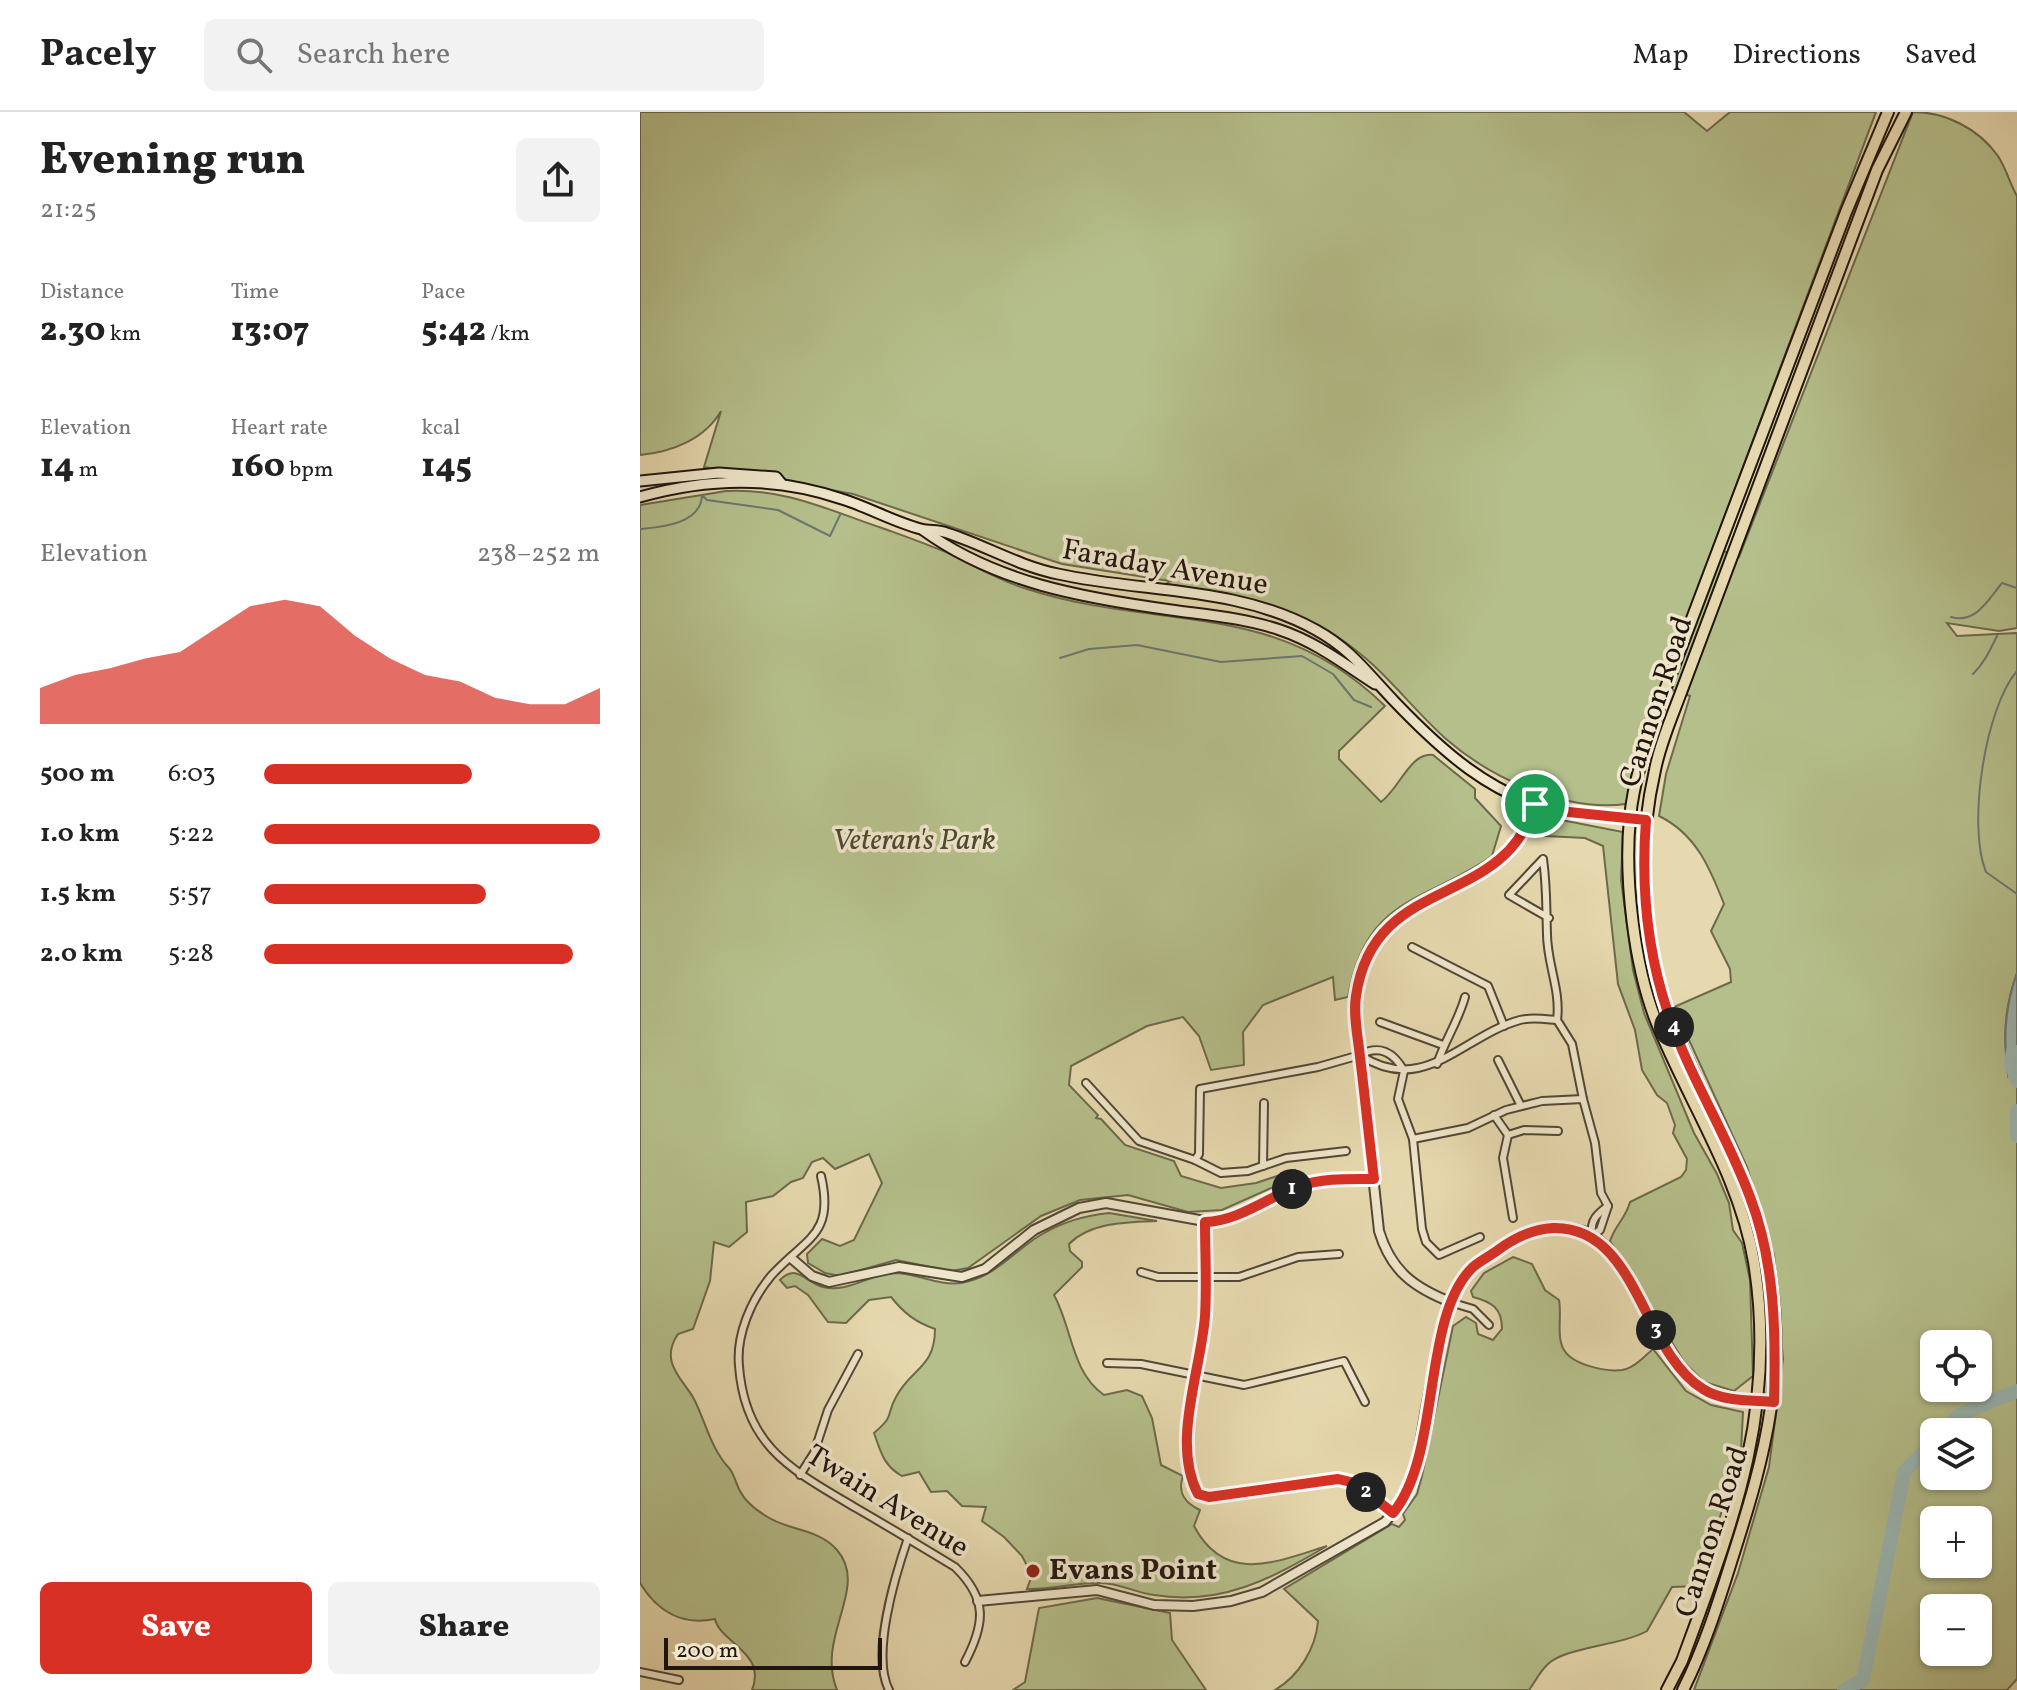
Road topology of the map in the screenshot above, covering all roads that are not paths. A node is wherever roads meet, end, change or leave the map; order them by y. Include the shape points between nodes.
1 (1888, 112) edge
2 (1906, 112) edge
3 (640, 481) edge
4 (781, 483) junction
5 (640, 497) edge
6 (921, 529) junction
7 (1381, 688) junction
8 (1535, 804) junction
9 (1627, 818) junction
10 (1646, 820) junction
11 (1549, 918) junction
12 (1412, 947) dead end
13 (1465, 997) dead end
14 (1557, 1020) junction
15 (1380, 1022) dead end
16 (1504, 1026) junction
17 (1443, 1045) junction
18 (1360, 1055) junction
19 (1498, 1060) dead end
20 (1437, 1064) junction
21 (1404, 1071) junction
22 (1086, 1083) dead end
23 (1583, 1099) junction
24 (1264, 1103) dead end
25 (1521, 1106) junction
26 (1494, 1115) junction
27 (1558, 1131) dead end
28 (1508, 1135) junction
29 (1413, 1139) junction
30 (1346, 1151) dead end
31 (1195, 1160) junction
32 (1263, 1166) junction
33 (821, 1176) dead end
34 (1374, 1179) junction
35 (1513, 1218) dead end
36 (1205, 1222) junction
37 (1592, 1236) junction
38 (1480, 1237) dead end
39 (1339, 1254) dead end
40 (791, 1258) junction
41 (1141, 1272) dead end
42 (1205, 1277) junction
43 (1453, 1303) junction
44 (1489, 1325) dead end
45 (858, 1354) dead end
46 (1107, 1363) dead end
47 (1198, 1377) junction
48 (1759, 1401) junction
49 (1365, 1402) dead end
50 (1774, 1402) junction
51 (800, 1475) junction
52 (1393, 1513) junction
53 (908, 1538) junction
54 (978, 1601) junction
55 (965, 1662) dead end
56 (640, 1672) edge
57 (679, 1680) dead end
58 (889, 1690) edge
59 (1667, 1690) edge
60 (1683, 1690) edge

1 - 9 main road, Cannon Road via 1665,690
2 - 10 main road, Cannon Road via 1877,170 1680,695 1657,761
3 - 4 main road, Faraday Avenue via 719,473 776,477
4 - 5 main road, Faraday Avenue via 726,482
4 - 6 main road, Faraday Avenue via 844,499
6 - 7 main road, Faraday Avenue via 981,563 1057,592 1278,629 1321,647
6 - 7 main road, Faraday Avenue via 944,532 1056,574 1270,608 1345,649 1368,668
7 - 8 main road, Faraday Avenue via 1461,765
8 - 9 main road, Faraday Avenue
8 - 18 street via 1506,857 1409,909 1374,946 1356,996
9 - 10 main road, Faraday Avenue
9 - 48 main road, Cannon Road via 1642,971 1655,1019 1738,1203 1754,1260 1763,1347
10 - 50 main road, Cannon Road via 1645,898 1664,999 1751,1199 1767,1257 1777,1347
11 - 11 street via 1550,905 1543,859 1509,895
11 - 14 street via 1547,935 1560,1000
12 - 16 street via 1488,986
13 - 17 street via 1458,1025
14 - 16 street via 1531,1018
14 - 23 street via 1572,1044
15 - 17 street
16 - 20 street
17 - 20 street
18 - 21 street
18 - 21 street via 1387,1052
18 - 31 street via 1200,1089
18 - 34 street
19 - 25 street
20 - 21 street
21 - 29 street via 1398,1099
22 - 31 street via 1139,1141
23 - 25 street
23 - 37 street via 1608,1206 1596,1215
24 - 32 street
25 - 26 street
26 - 28 street
26 - 29 street via 1468,1128
27 - 28 street
28 - 35 street via 1503,1158
29 - 38 street via 1426,1242 1439,1255
30 - 32 street
31 - 32 street via 1221,1173
33 - 40 street, Twain Avenue via 825,1218
34 - 36 street via 1300,1186 1226,1219
34 - 43 street via 1379,1231 1393,1264 1416,1286
36 - 40 street via 1106,1203 1079,1208 1034,1230 985,1269 962,1277 899,1267 829,1282 812,1276
36 - 42 street
37 - 43 street via 1572,1228 1541,1228 1508,1242 1472,1268
37 - 48 street via 1616,1261 1688,1378 1716,1396
39 - 42 street via 1298,1257 1239,1277
40 - 51 street, Twain Avenue via 759,1293 738,1353 748,1414 768,1447
41 - 42 street
42 - 47 street
43 - 44 street via 1473,1309
43 - 52 street via 1414,1478
45 - 51 street
46 - 47 street via 1141,1364
47 - 49 street via 1244,1385 1344,1361
47 - 52 street via 1186,1428 1198,1494 1209,1497 1338,1479 1355,1483
48 - 50 street
48 - 59 main road, Cannon Road via 1736,1504
50 - 60 main road, Cannon Road via 1760,1472 1718,1604
51 - 53 street, Twain Avenue
52 - 54 street via 1262,1592 1231,1601 1154,1605 1097,1590
53 - 54 street, Twain Avenue via 955,1567 971,1582
53 - 58 street via 881,1657 881,1676
54 - 55 street, Twain Avenue via 979,1635
56 - 57 street

